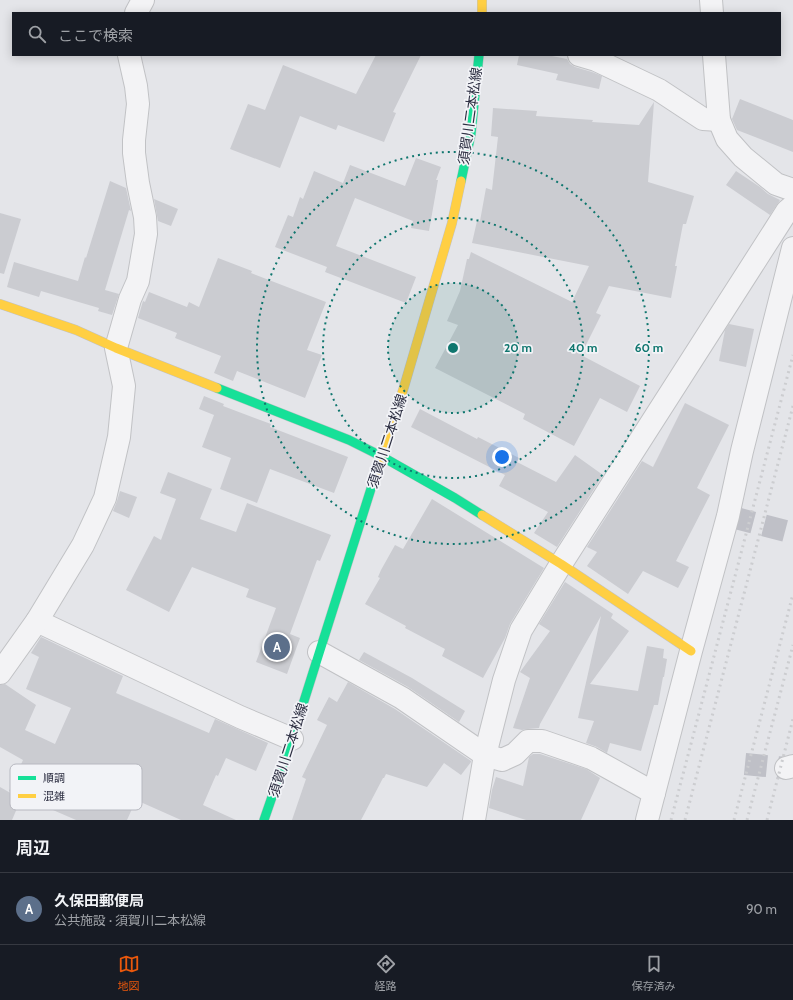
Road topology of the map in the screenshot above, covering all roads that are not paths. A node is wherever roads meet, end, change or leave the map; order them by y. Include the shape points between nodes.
1 (143, 0) edge
2 (482, 0) edge
3 (711, 0) edge
4 (137, 12) edge
5 (482, 12) edge
6 (712, 12) edge
7 (129, 56) edge
8 (479, 56) edge
9 (582, 56) edge
10 (714, 56) edge
11 (719, 120) junction
12 (793, 190) edge
13 (793, 206) edge
14 (793, 248) edge
15 (0, 304) edge
16 (116, 348) junction
17 (381, 456) junction
18 (561, 564) junction
19 (37, 621) junction
20 (691, 651) junction
21 (319, 652) junction
22 (0, 673) edge
23 (292, 739) junction
24 (485, 755) junction
25 (654, 793) junction
26 (264, 820) edge
27 (474, 820) edge
28 (647, 820) edge

1 - 4 street
2 - 5 main road
3 - 6 street
7 - 16 street via 138,104 134,153 146,234 138,281
8 - 17 main road, 須賀川二本松線 via 471,134 452,223
9 - 11 street via 659,90 703,119
10 - 11 street
11 - 12 street via 727,139 743,157 776,184
13 - 18 street via 778,224
14 - 20 street via 742,450 730,517
15 - 16 main road via 76,330
16 - 17 main road via 348,440
16 - 19 street via 124,386 120,437 105,498 83,545
17 - 18 main road via 455,498
17 - 21 main road, 須賀川二本松線
18 - 20 main road
18 - 24 street via 521,630 504,680
19 - 22 street
19 - 23 street
20 - 25 street
21 - 23 main road, 須賀川二本松線
21 - 24 street via 402,698
23 - 26 main road, 須賀川二本松線
24 - 25 street via 502,760 515,754 528,741 542,741 591,758
24 - 27 street
25 - 28 street

